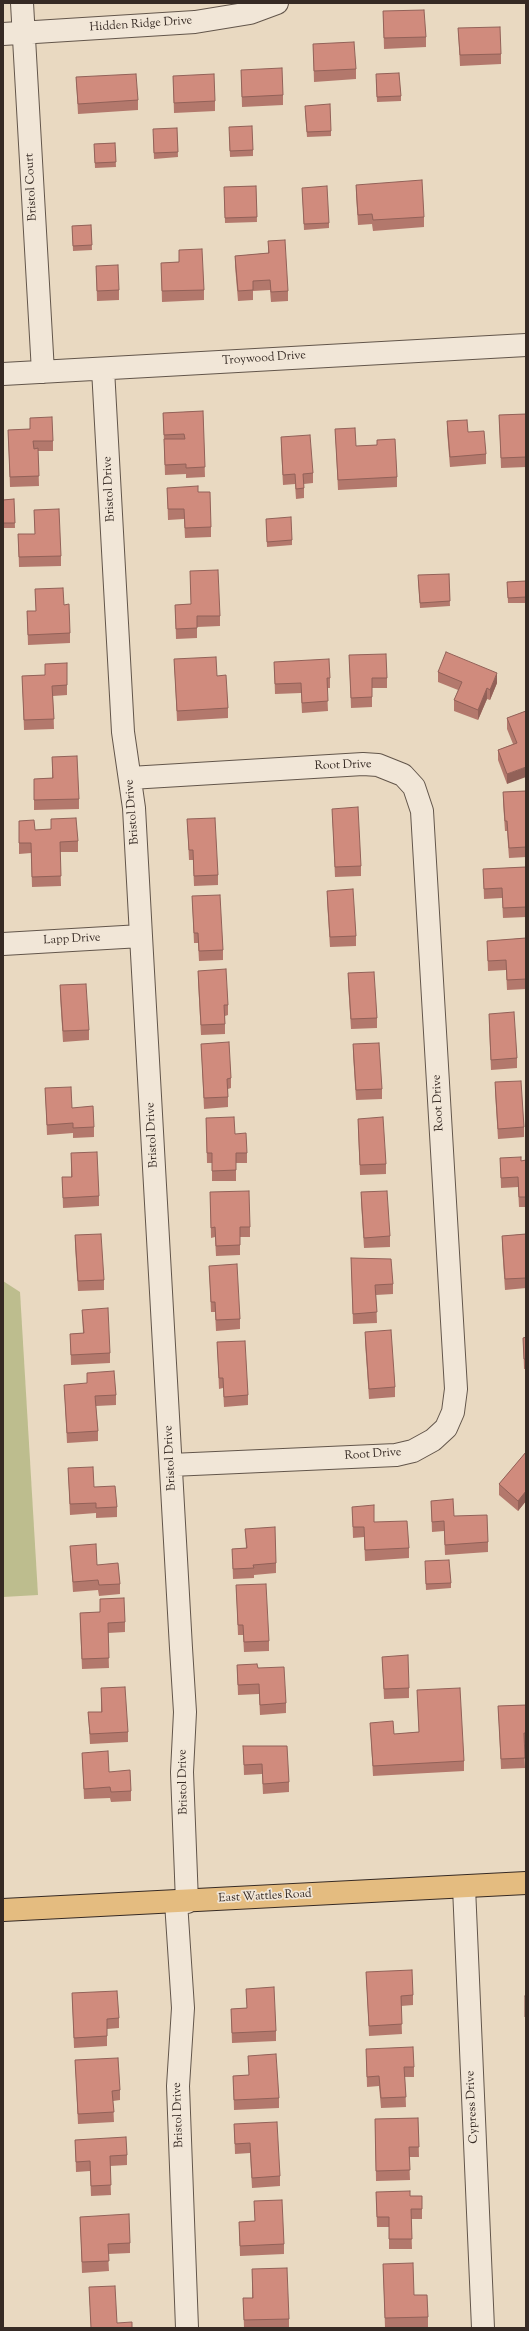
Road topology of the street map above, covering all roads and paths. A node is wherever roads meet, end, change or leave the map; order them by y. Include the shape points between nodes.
1 (22, 3) edge
2 (277, 3) edge
3 (13, 34) edge
4 (526, 345) edge
5 (103, 369) junction
6 (43, 372) junction
7 (3, 374) edge
8 (130, 778) junction
9 (141, 936) junction
10 (3, 944) edge
11 (171, 1465) junction
12 (526, 1883) edge
13 (464, 1887) junction
14 (182, 1902) junction
15 (3, 1910) edge
16 (188, 2328) edge
17 (483, 2328) edge

1 - 3 street, Bristol Court
2 - 3 street, Hidden Ridge Drive via 250,12 195,22
3 - 6 street, Bristol Court
4 - 5 street, Troywood Drive
5 - 6 street, Troywood Drive
5 - 8 street, Bristol Drive via 123,732
6 - 7 street, Troywood Drive
8 - 9 street, Bristol Drive
8 - 11 street, Root Drive via 378,765 403,775 414,787 419,797 423,827 455,1381 453,1412 446,1428 433,1440 413,1451 396,1455
9 - 10 street, Lapp Drive
9 - 11 street, Bristol Drive
11 - 14 street, Bristol Drive via 185,1712 182,1772
12 - 13 main road, East Wattles Road
13 - 14 main road, East Wattles Road
13 - 17 street, Cypress Drive
14 - 15 main road, East Wattles Road
14 - 16 street, Bristol Drive via 183,2008 178,2086

